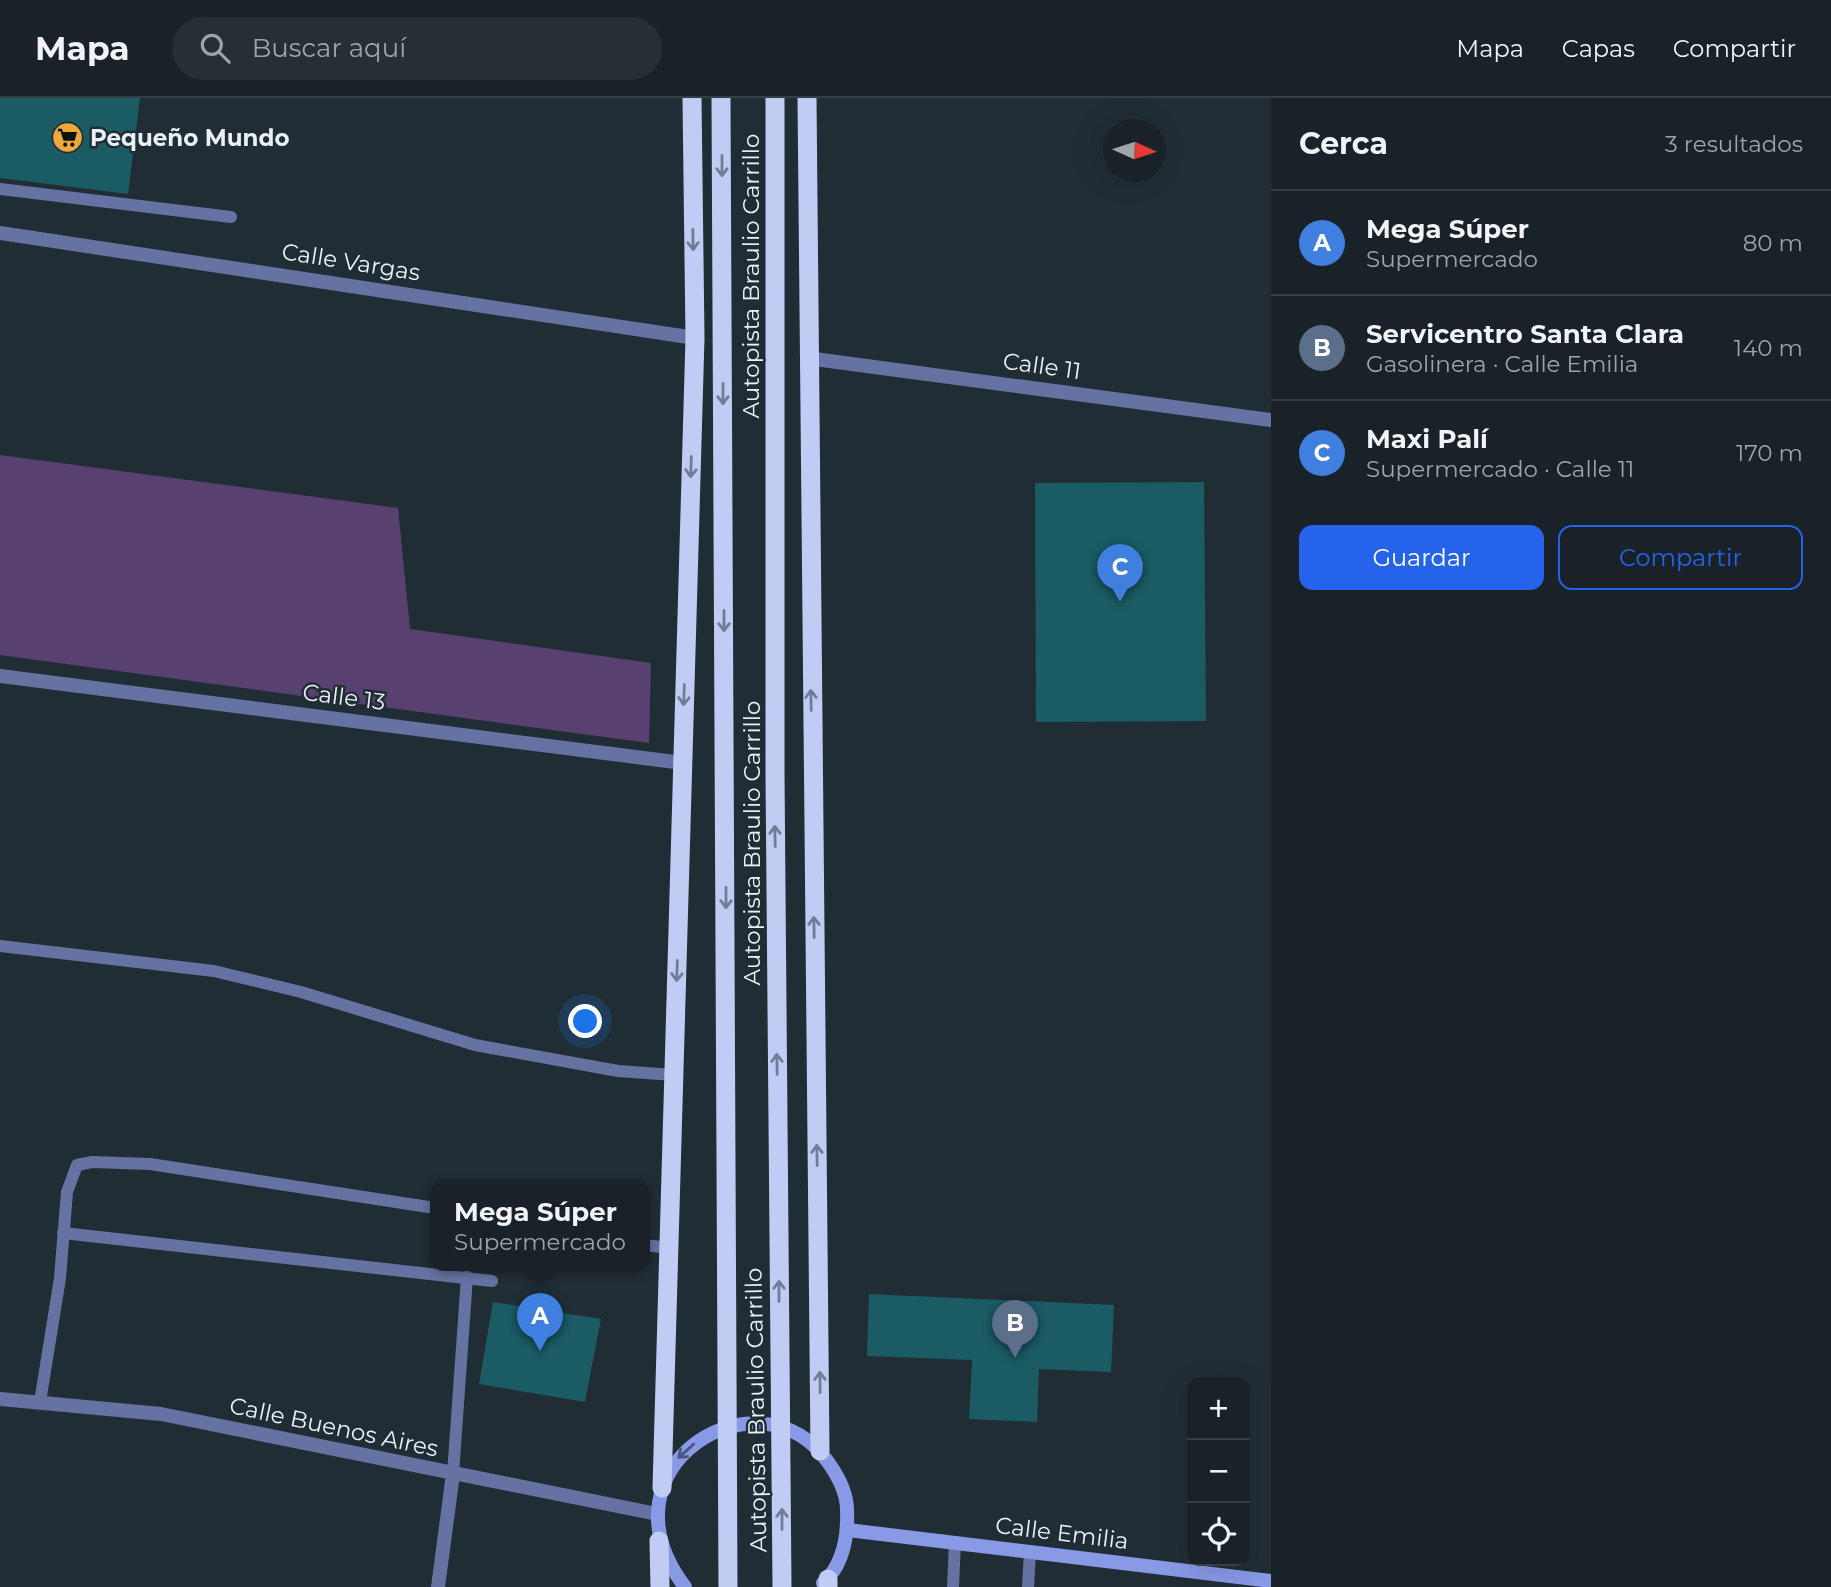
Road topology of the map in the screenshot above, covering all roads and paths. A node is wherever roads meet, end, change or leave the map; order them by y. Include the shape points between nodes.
1 (692, 98) edge
2 (721, 98) edge
3 (775, 98) edge
4 (807, 98) edge
5 (0, 189) edge
6 (230, 217) dead end
7 (0, 233) edge
8 (695, 338) junction
9 (807, 358) junction
10 (1271, 420) edge
11 (0, 676) edge
12 (682, 763) junction
13 (0, 946) edge
14 (674, 1075) junction
15 (430, 1207) edge
16 (63, 1233) junction
17 (650, 1246) edge
18 (668, 1248) junction
19 (467, 1278) junction
20 (492, 1281) dead end
21 (0, 1399) edge
22 (40, 1402) junction
23 (820, 1451) junction
24 (453, 1474) junction
25 (662, 1488) junction
26 (657, 1514) junction
27 (848, 1530) junction
28 (659, 1541) junction
29 (955, 1542) junction
30 (1030, 1552) junction
31 (1271, 1581) edge
32 (825, 1584) edge
33 (438, 1587) edge
34 (660, 1587) edge
35 (685, 1587) edge
36 (728, 1587) edge
37 (782, 1587) edge
38 (953, 1587) edge
39 (1028, 1587) edge

1 -> 8 highway
2 -> 36 highway, Autopista Braulio Carrillo, bridge
37 -> 3 highway, Autopista Braulio Carrillo, bridge
4 - 9 highway
5 - 6 lane
7 - 8 street, Calle Vargas
8 -> 12 highway
9 - 10 street, Calle 11
23 -> 9 highway
11 - 12 street, Calle 13
12 -> 14 highway
13 - 14 lane via 247,978 475,1045 618,1071
14 - 18 highway
15 - 16 lane via 150,1164 92,1162 77,1165 67,1192
16 - 19 lane
16 - 22 lane
17 - 18 lane
18 - 25 highway
19 - 20 lane
19 - 24 lane
21 - 22 street, Calle Buenos Aires
22 - 24 street, Calle Buenos Aires via 161,1414
23 -> 25 main road via 794,1432 763,1423 731,1425 701,1438 677,1459
23 - 27 main road via 839,1477 847,1503
24 - 26 street, Calle Buenos Aires
24 - 33 street
25 - 26 main road
26 - 28 main road
27 - 29 main road, Calle Emilia
27 - 32 main road via 841,1556
28 - 34 highway
28 - 35 main road via 669,1566
29 - 30 main road, Calle Emilia
29 - 38 lane
30 - 31 main road, Calle Emilia
30 - 39 lane

